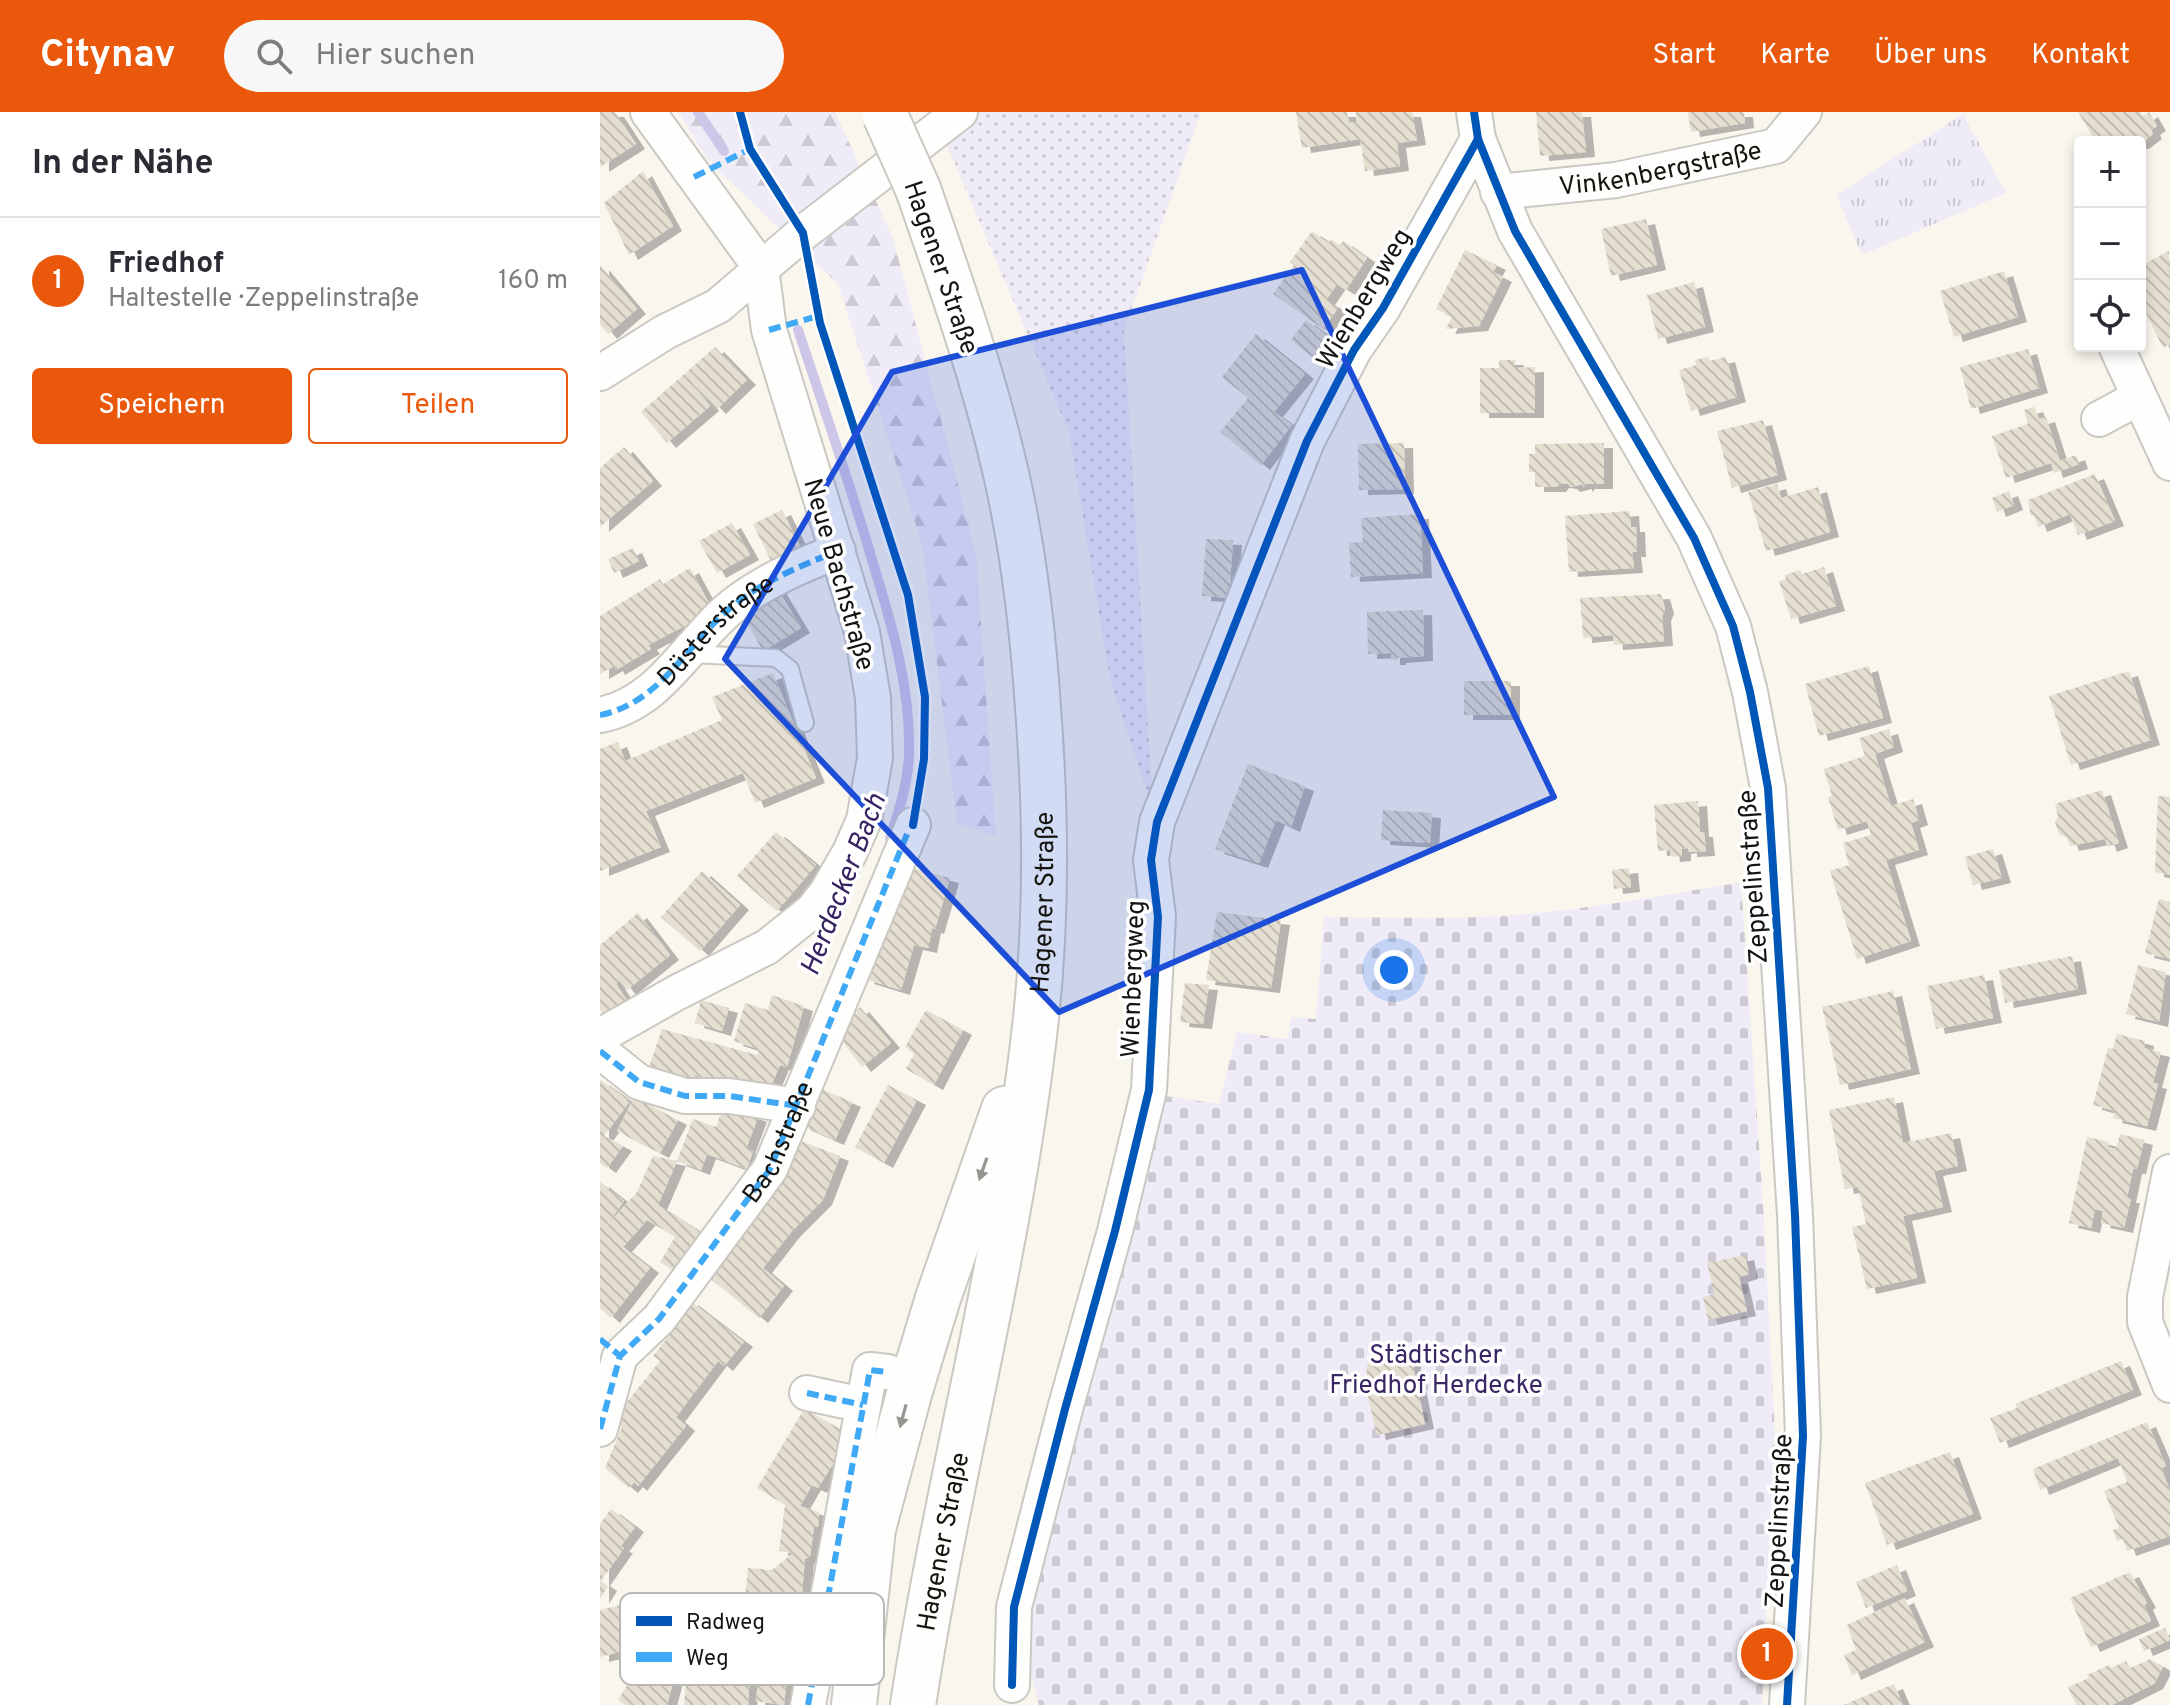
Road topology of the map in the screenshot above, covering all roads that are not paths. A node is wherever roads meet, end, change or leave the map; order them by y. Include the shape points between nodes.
1 (648, 112) edge
2 (960, 112) edge
3 (1804, 112) edge
4 (885, 114) edge
5 (1476, 125) edge
6 (1498, 192) junction
7 (761, 268) junction
8 (2119, 352) edge
9 (600, 373) edge
10 (2138, 398) junction
11 (2099, 419) dead end
12 (2170, 463) edge
13 (838, 551) junction
14 (688, 654) junction
15 (600, 715) edge
16 (805, 723) dead end
17 (913, 825) dead end
18 (1036, 1016) junction
19 (600, 1036) edge
20 (600, 1051) edge
21 (798, 1106) junction
22 (2170, 1172) edge
23 (610, 1348) edge
24 (888, 1372) dead end
25 (2170, 1385) edge
26 (807, 1393) dead end
27 (863, 1405) junction
28 (600, 1429) edge
29 (829, 1593) edge
30 (867, 1593) edge
31 (812, 1685) edge
32 (856, 1685) edge
33 (1012, 1685) dead end
34 (808, 1705) edge
35 (854, 1705) edge
36 (913, 1705) edge
37 (1787, 1705) edge

1 - 7 street, Neue Bachstraße
2 - 7 street
3 - 6 street, Vinkenbergstraße via 1776,146 1616,180
4 - 18 main road, Hagener Straße, bridge via 918,189 963,321 1007,477 1031,614 1045,859
5 - 6 street, Zeppelinstraße
5 - 33 street, Wienbergweg via 1383,308 1354,350 1307,441 1157,822 1151,860 1158,917 1149,1090 1014,1607
6 - 37 street, Zeppelinstraße via 1528,254 1694,538 1733,626 1768,788 1803,1436
7 - 9 street via 718,306
7 - 13 street, Neue Bachstraße via 769,330
8 - 10 street
10 - 11 street
10 - 12 street
13 - 14 street, Düsterstraße via 766,583 733,605
13 - 19 street, Neue Bachstraße via 862,632 873,698 875,758 864,820 850,852 812,911 767,947
14 - 15 street, Düsterstraße via 651,692
14 - 16 lane via 776,658 790,669
17 - 21 street, Bachstraße
18 -> 30 main road via 938,1298 877,1514
18 - 36 main road, Hagener Straße via 1013,1180
20 - 21 street via 639,1082 685,1096
21 - 23 street, Bachstraße via 770,1169 659,1319
22 - 25 street via 2145,1297 2145,1322
23 - 28 street, Bachstraße
24 - 27 street via 870,1370
26 - 27 street
27 - 29 street
31 - 34 street
32 -> 35 main road

